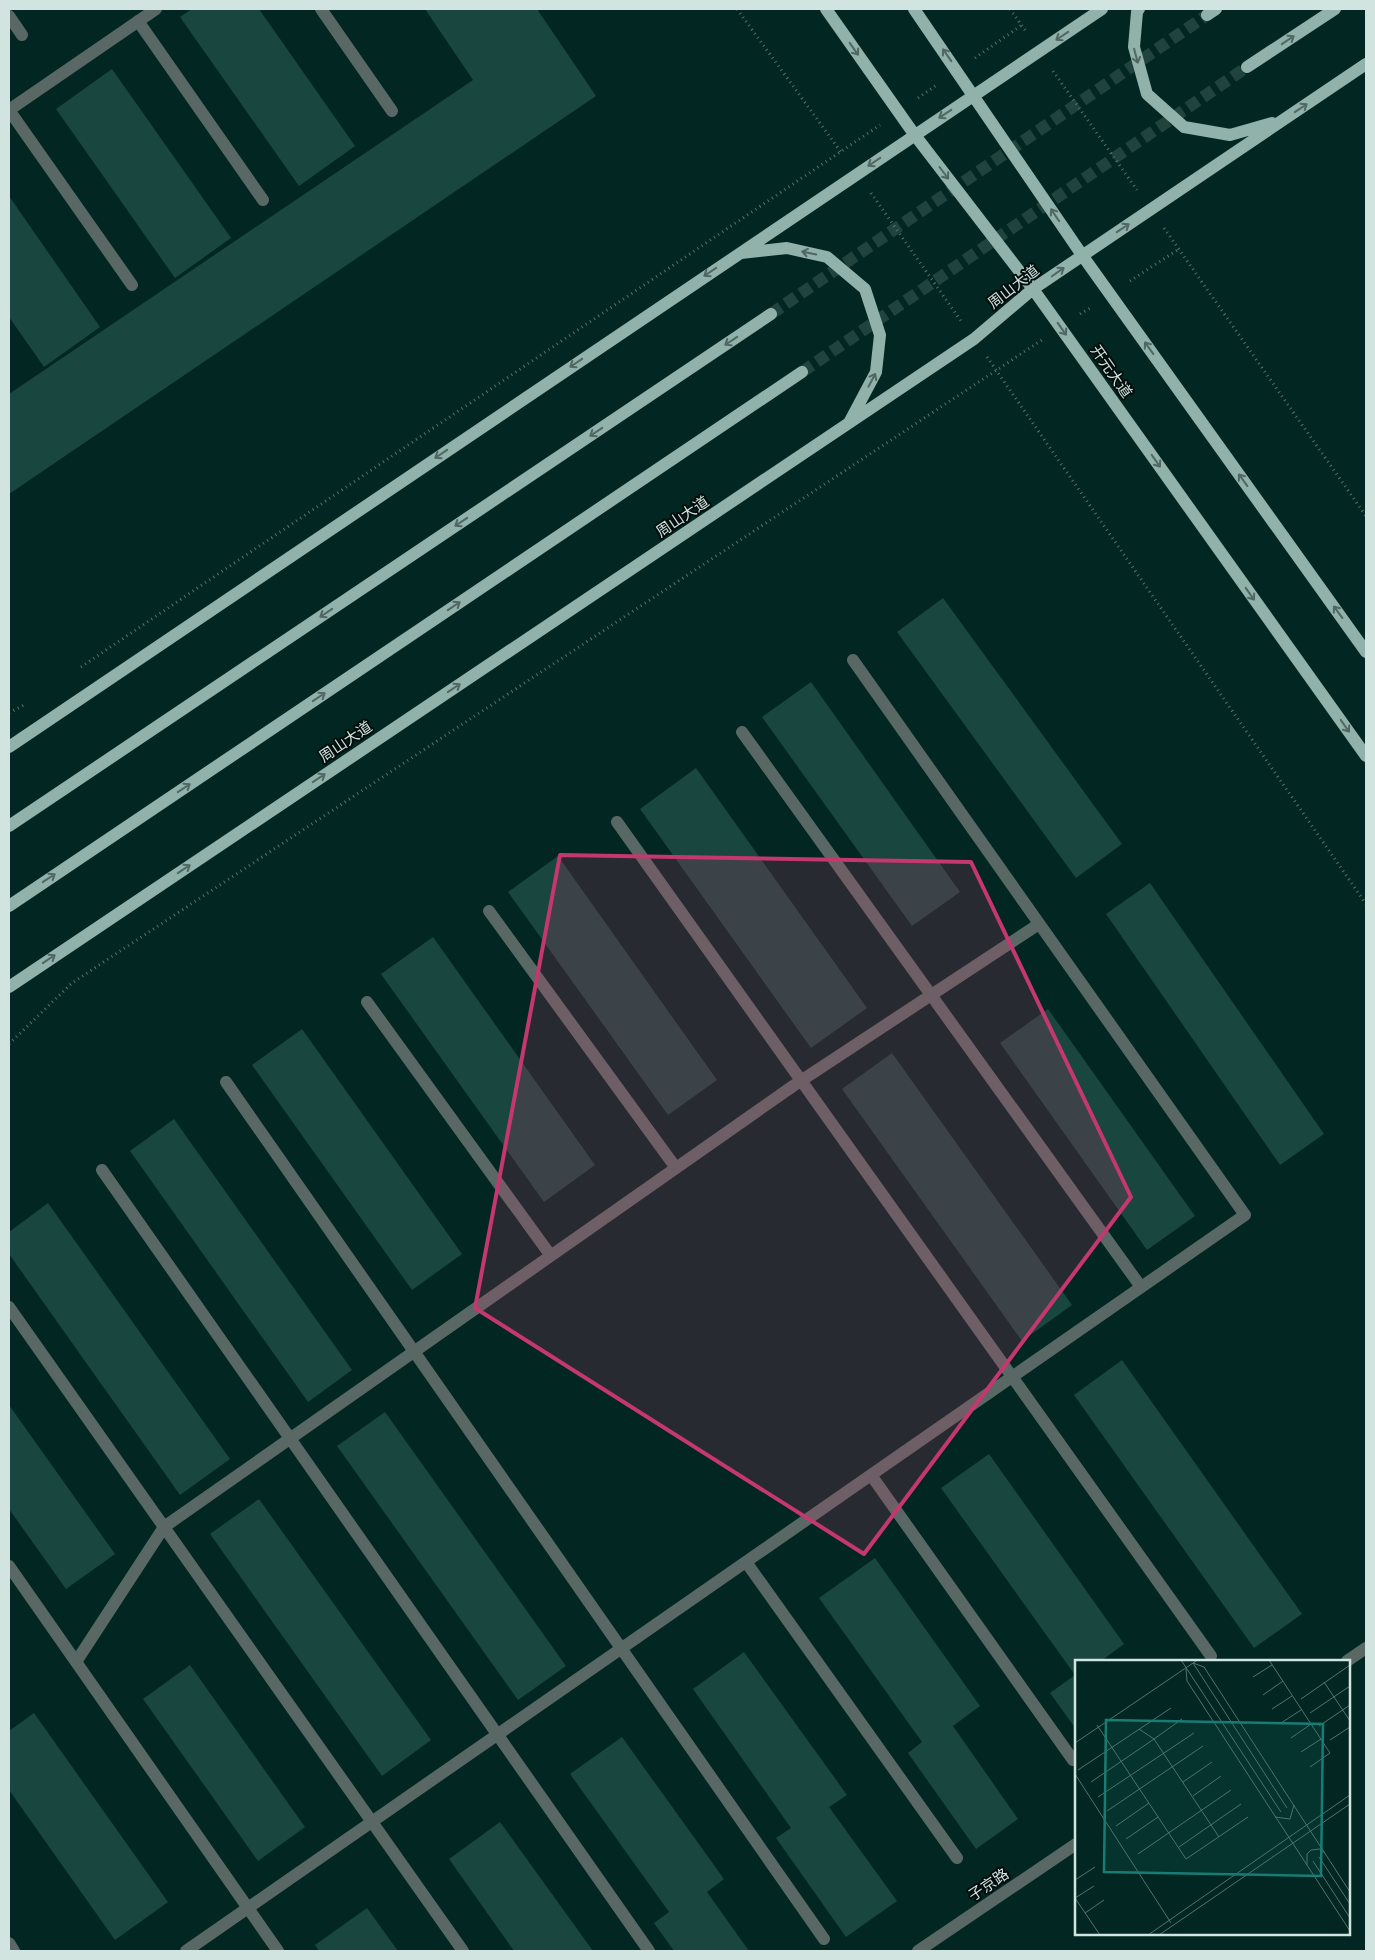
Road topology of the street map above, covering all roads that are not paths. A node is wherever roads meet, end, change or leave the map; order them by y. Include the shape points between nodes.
1 (156, 9) edge
2 (321, 9) edge
3 (826, 9) edge
4 (914, 9) edge
5 (1102, 9) edge
6 (1139, 9) edge
7 (1335, 9) edge
8 (9, 16) edge
9 (138, 21) junction
10 (22, 35) dead end
11 (1366, 64) edge
12 (1247, 68) tunnel mouth
13 (975, 95) junction
14 (9, 110) edge
15 (392, 111) dead end
16 (1283, 120) junction
17 (914, 134) junction
18 (263, 200) dead end
19 (738, 253) junction
20 (1082, 255) junction
21 (132, 285) dead end
22 (1033, 289) junction
23 (771, 314) tunnel mouth
24 (802, 372) tunnel mouth
25 (849, 423) junction
26 (1366, 652) edge
27 (853, 660) dead end
28 (742, 732) dead end
29 (9, 747) edge
30 (1366, 756) edge
31 (617, 822) dead end
32 (9, 826) edge
33 (9, 906) edge
34 (490, 911) dead end
35 (1039, 924) junction
36 (9, 987) edge
37 (931, 995) junction
38 (367, 1002) dead end
39 (801, 1081) junction
40 (226, 1082) dead end
41 (676, 1168) junction
42 (102, 1170) dead end
43 (551, 1256) junction
44 (1141, 1287) junction
45 (9, 1307) edge
46 (414, 1352) junction
47 (1012, 1376) junction
48 (290, 1439) junction
49 (871, 1475) junction
50 (164, 1527) junction
51 (746, 1562) junction
52 (9, 1566) edge
53 (1366, 1648) edge
54 (622, 1649) junction
55 (1211, 1656) dead end
56 (1348, 1660) edge
57 (76, 1662) junction
58 (498, 1734) junction
59 (1073, 1760) dead end
60 (372, 1822) junction
61 (1075, 1845) edge
62 (956, 1858) dead end
63 (248, 1908) junction
64 (824, 1939) dead end
65 (9, 1943) edge
66 (14, 1951) edge
67 (186, 1951) edge
68 (278, 1951) edge
69 (463, 1951) edge
70 (649, 1951) edge
71 (918, 1951) edge

1 - 9 street
2 - 15 street
3 -> 17 main road, 开元大道
13 -> 4 main road
5 -> 13 main road
6 -> 16 main road via 1134,47 1147,94 1184,127 1230,135
12 -> 7 main road
8 - 10 street
9 - 14 street
9 - 18 street
16 -> 11 main road, 周山大道
13 -> 17 main road
20 -> 13 main road
14 - 21 street
20 -> 16 main road, 周山大道
17 -> 19 main road
17 -> 22 main road, 开元大道
25 -> 19 main road via 876,372 880,335 865,289 827,257 787,248
19 -> 29 main road
22 -> 20 main road, 周山大道
26 -> 20 main road
22 - 25 main road, 周山大道 via 974,339
22 -> 30 main road, 开元大道
23 -> 32 main road
33 -> 24 main road
36 -> 25 main road, 周山大道
27 - 35 street
28 - 37 street
31 - 39 street
34 - 41 street
35 - 37 street
35 - 44 street via 1245,1215
37 - 39 street
37 - 44 street
38 - 43 street
39 - 41 street
39 - 47 street
40 - 46 street
41 - 43 street
42 - 48 street
43 - 46 street
44 - 47 street
45 - 50 street
46 - 48 street
46 - 54 street
47 - 49 street
47 - 55 street
48 - 50 street
48 - 58 street
49 - 51 street
49 - 59 street
50 - 57 street
50 - 60 street
51 - 54 street
51 - 62 street
52 - 57 street
53 - 56 street
54 - 58 street
54 - 64 street
57 - 63 street
58 - 60 street
58 - 70 street
60 - 63 street
60 - 69 street
61 - 71 street, 子京路
63 - 67 street
63 - 68 street
65 - 66 street

